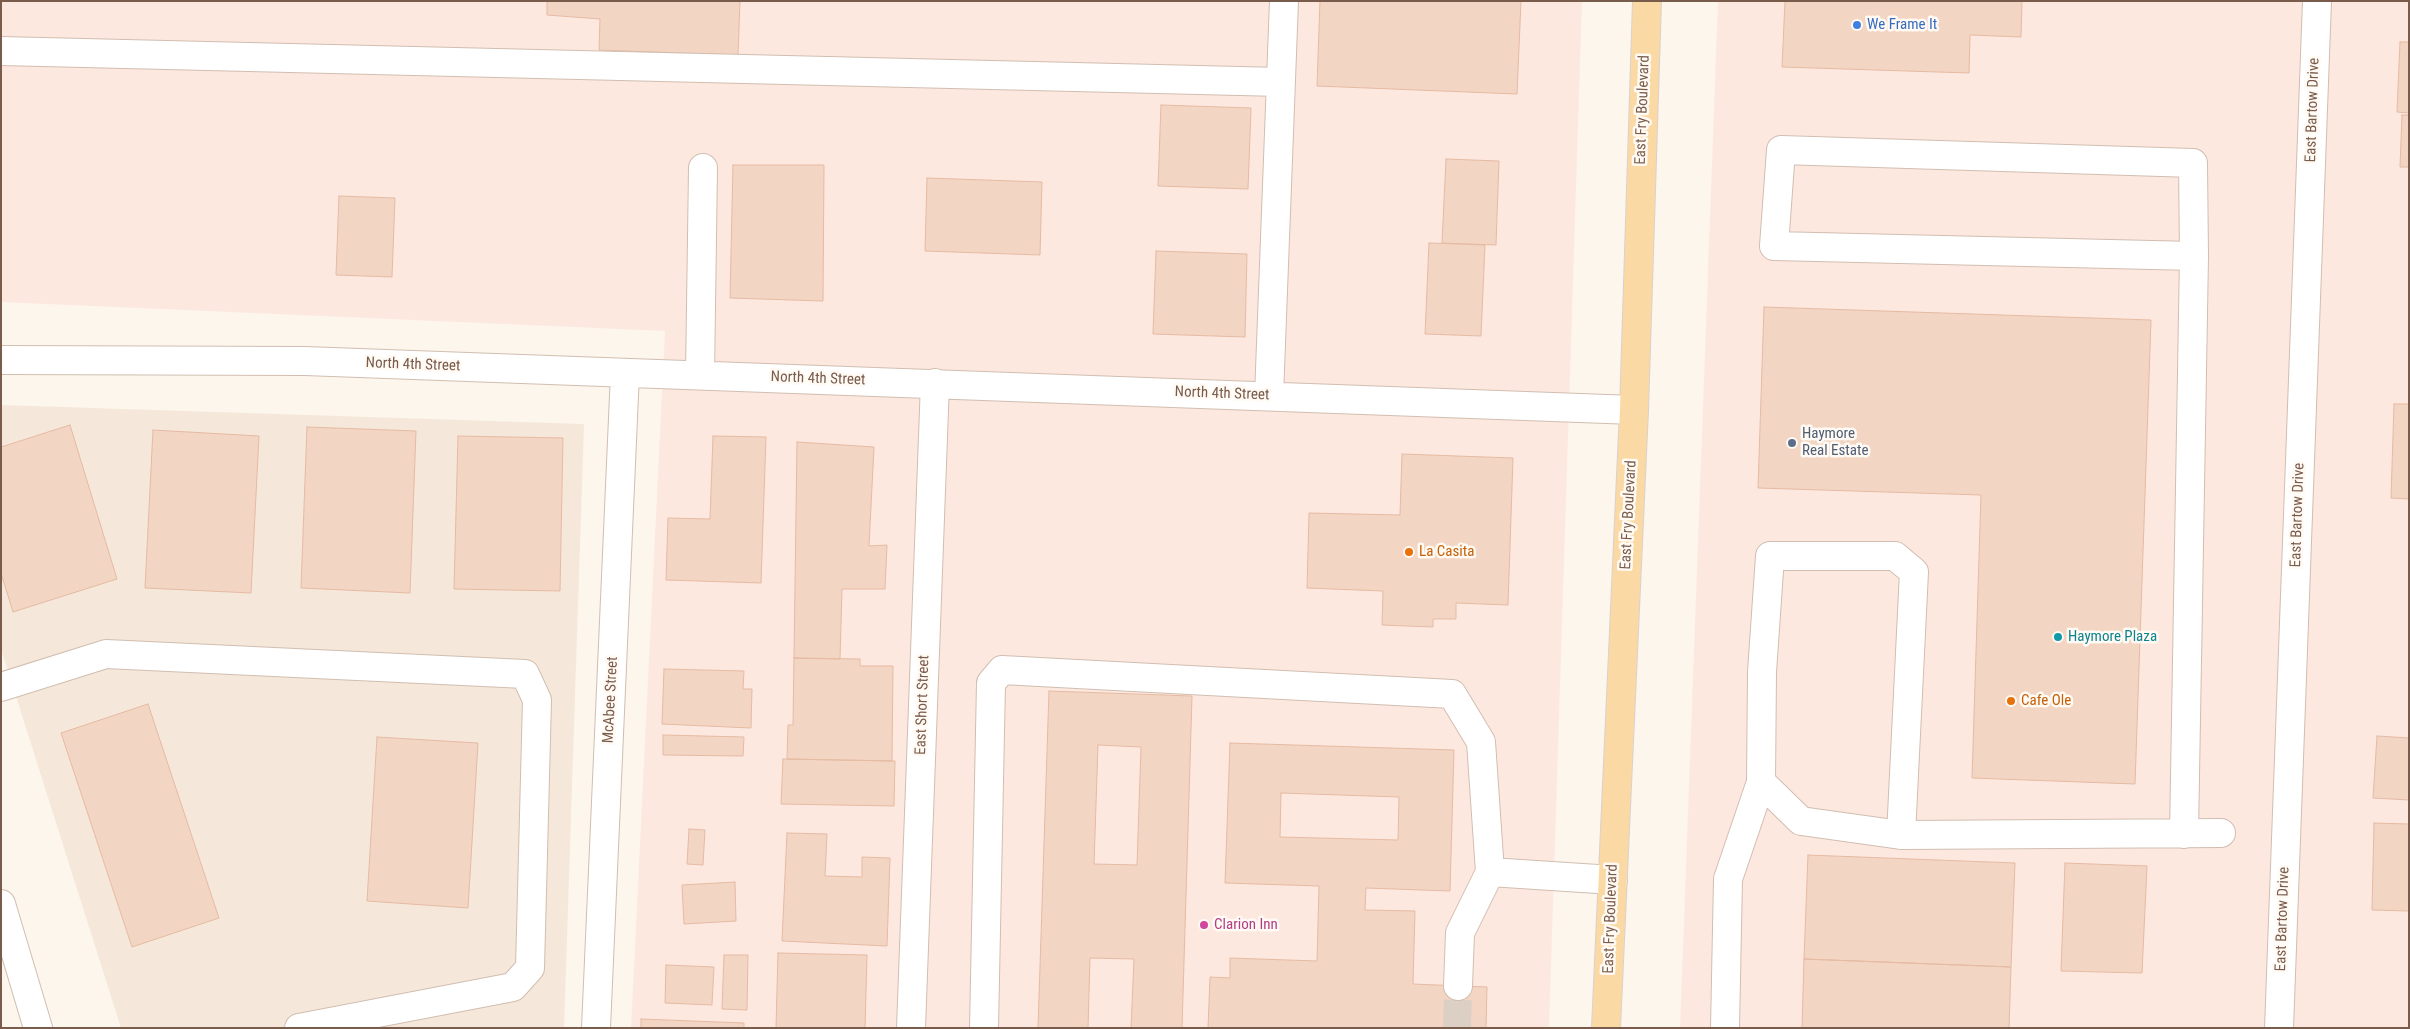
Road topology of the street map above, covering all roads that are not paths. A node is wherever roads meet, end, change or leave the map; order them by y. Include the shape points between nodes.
1 (1284, 1) edge
2 (1647, 1) edge
3 (2317, 1) edge
4 (1, 51) edge
5 (1281, 82) junction
6 (702, 168) dead end
7 (2194, 256) junction
8 (1, 360) edge
9 (625, 373) junction
10 (700, 375) junction
11 (935, 383) junction
12 (1269, 396) junction
13 (1634, 410) junction
14 (1, 687) edge
15 (1761, 782) junction
16 (2221, 833) dead end
17 (2184, 834) junction
18 (1901, 835) junction
19 (1490, 872) junction
20 (1613, 880) junction
21 (1, 904) edge
22 (1458, 986) tunnel mouth
23 (38, 1028) edge
24 (299, 1028) edge
25 (596, 1028) edge
26 (911, 1028) edge
27 (984, 1028) edge
28 (1606, 1028) edge
29 (1724, 1028) edge
30 (2279, 1028) edge

1 - 5 street
2 - 13 main road, East Fry Boulevard
3 - 30 street, East Bartow Drive
4 - 5 street
5 - 12 street
6 - 10 street
7 - 7 street via 1774,246 1781,150 2193,163
7 - 17 street
8 - 9 street, North 4th Street via 305,361
9 - 10 street, North 4th Street
9 - 25 street, McAbee Street
10 - 11 street, North 4th Street
11 - 12 street, North 4th Street
11 - 26 street, East Short Street
12 - 13 street, North 4th Street
13 - 20 main road, East Fry Boulevard
14 - 24 street via 106,654 525,674 537,700 530,968 513,987
15 - 18 street via 1801,821
15 - 18 street via 1762,672 1770,556 1895,556 1914,572
15 - 29 street via 1728,879
16 - 17 street
17 - 18 street
19 - 20 street
19 - 22 street via 1460,934
19 - 27 street via 1481,742 1452,694 1002,670 991,683
20 - 28 main road, East Fry Boulevard
21 - 23 street

